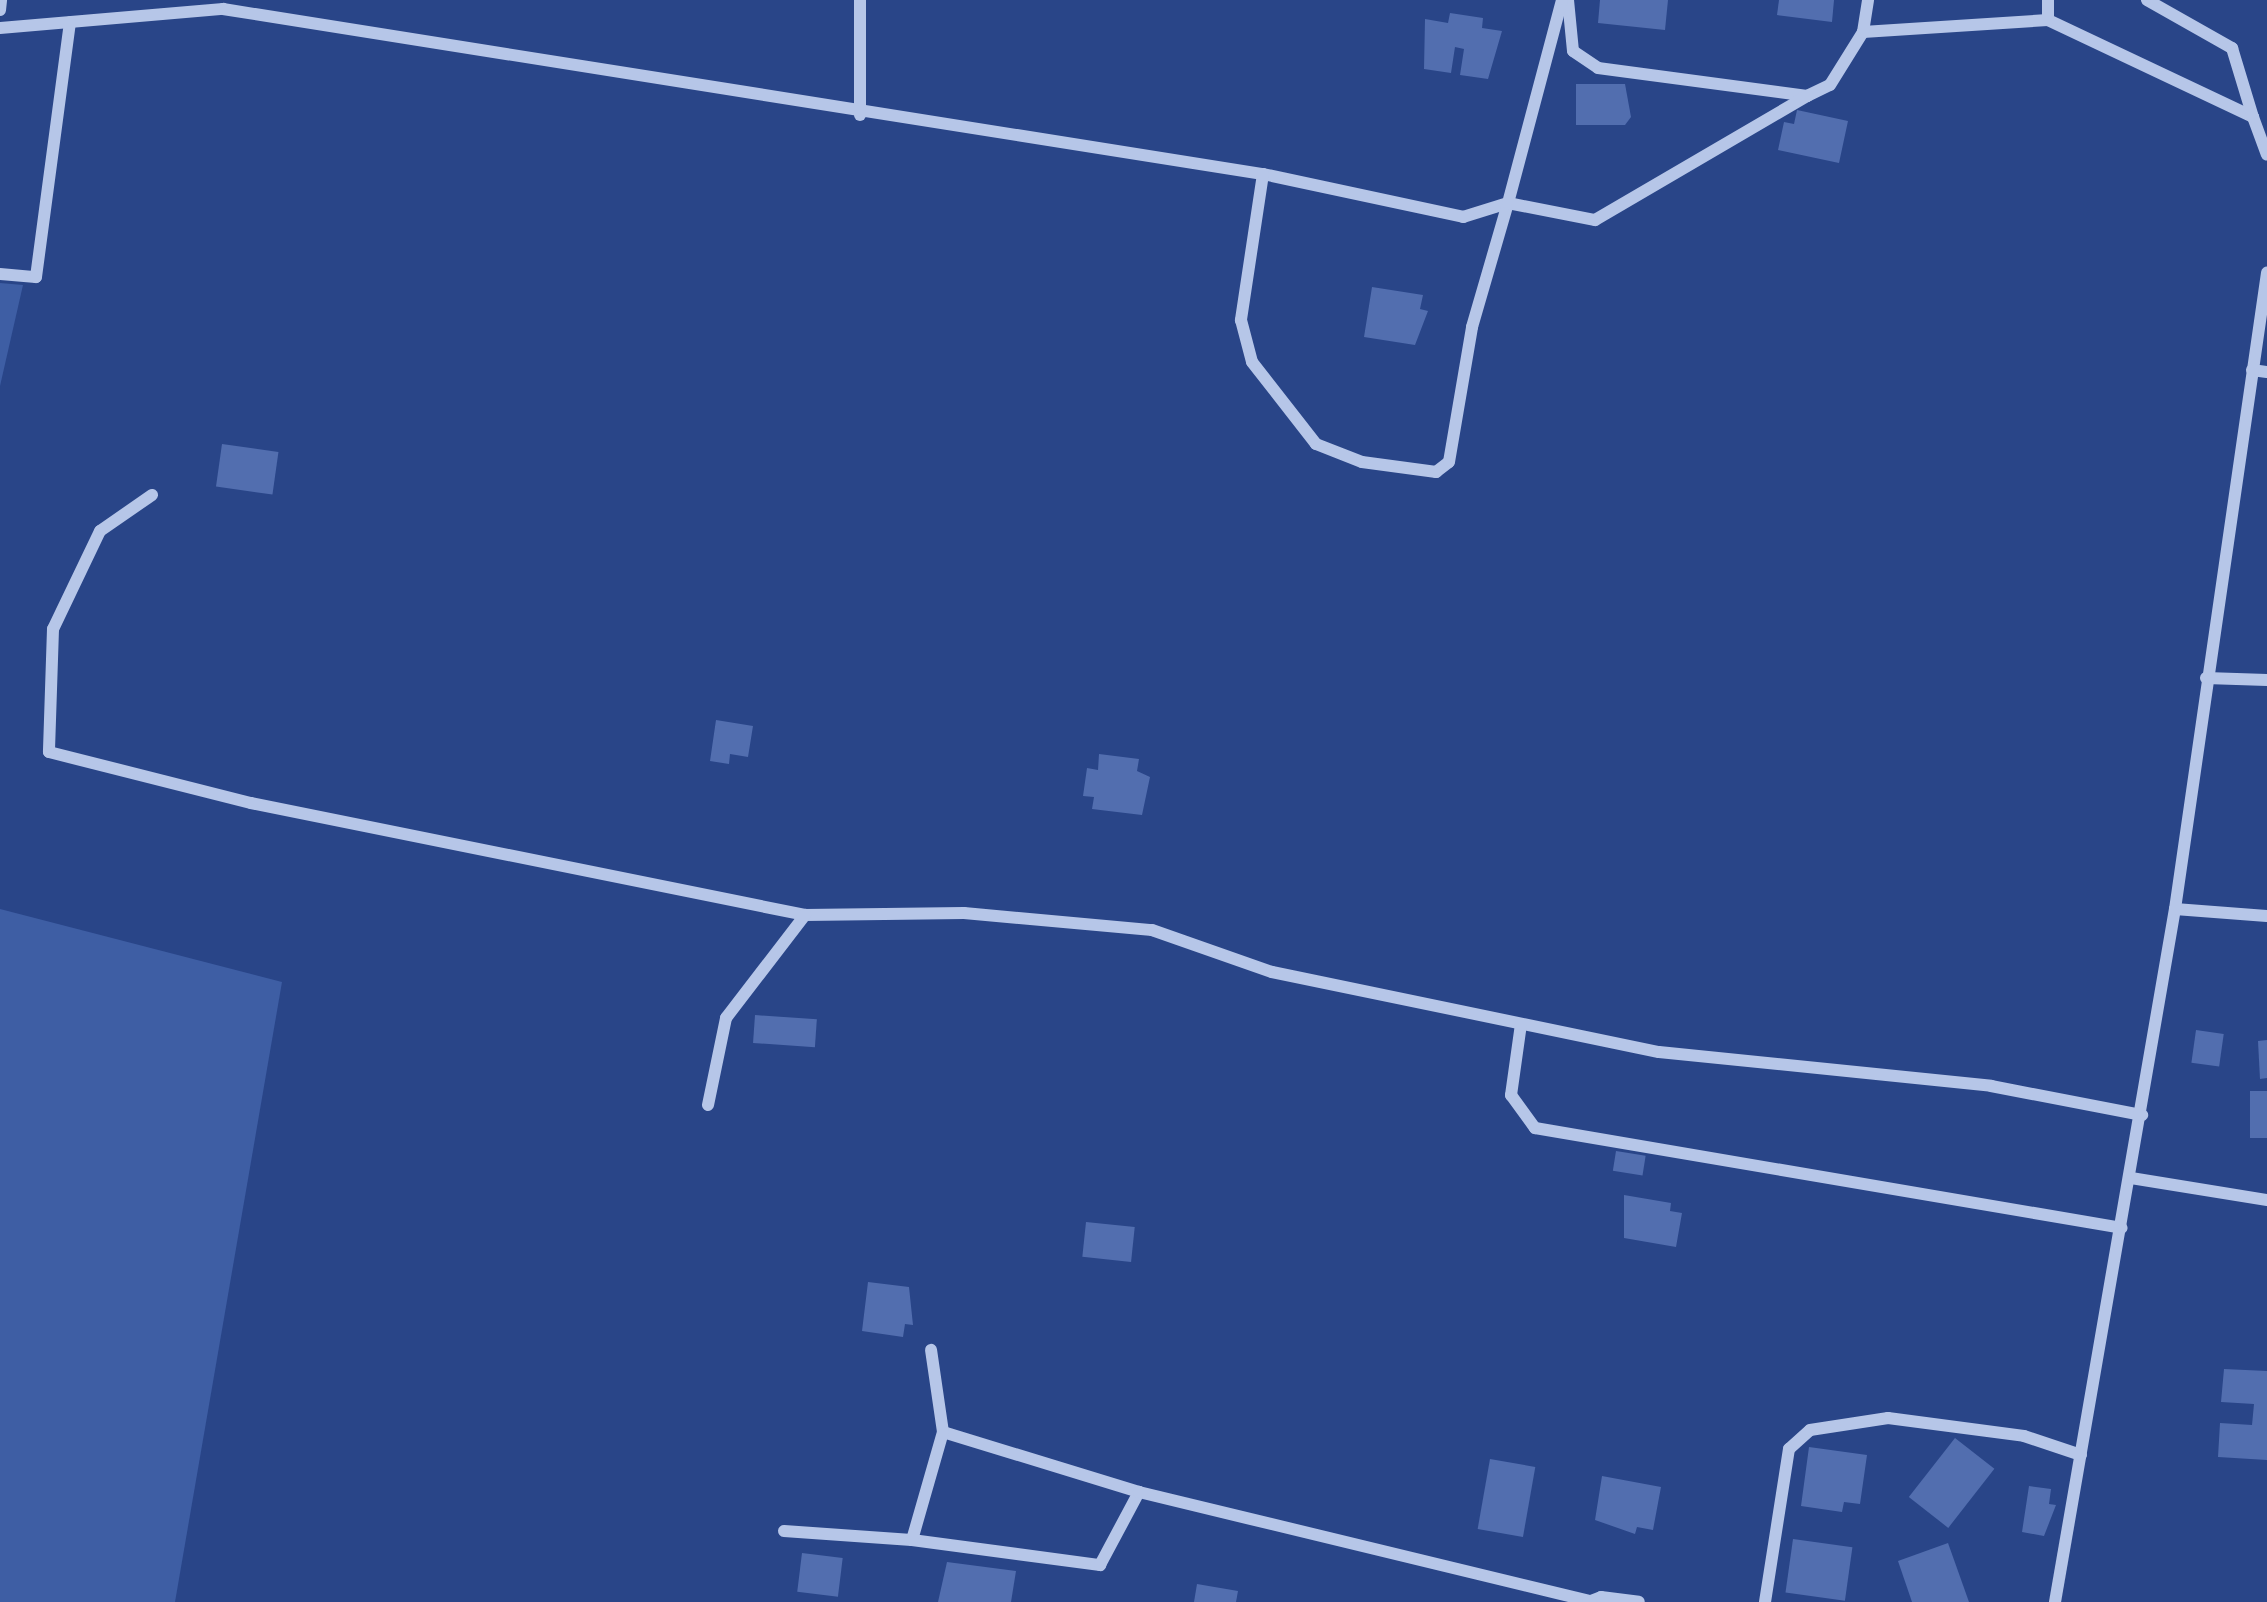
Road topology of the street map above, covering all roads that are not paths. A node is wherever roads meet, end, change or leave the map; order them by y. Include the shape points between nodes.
1 (1, 0) edge
2 (860, 0) edge
3 (1562, 0) edge
4 (1569, 0) edge
5 (1868, 0) edge
6 (2048, 0) edge
7 (2147, 0) edge
8 (0, 10) edge
9 (2048, 20) junction
10 (70, 22) junction
11 (0, 28) edge
12 (1863, 32) junction
13 (1807, 96) junction
14 (860, 115) junction
15 (2253, 117) junction
16 (2267, 155) edge
17 (1263, 174) junction
18 (1508, 203) junction
19 (2267, 273) edge
20 (0, 274) edge
21 (2252, 370) junction
22 (2267, 372) edge
23 (152, 495) dead end
24 (2206, 678) junction
25 (2267, 680) edge
26 (2175, 909) junction
27 (805, 915) junction
28 (2267, 916) edge
29 (1521, 1024) junction
30 (708, 1105) dead end
31 (2142, 1115) junction
32 (2131, 1178) junction
33 (2267, 1200) edge
34 (2122, 1228) junction
35 (931, 1350) dead end
36 (943, 1432) junction
37 (2081, 1455) junction
38 (1139, 1492) junction
39 (784, 1531) dead end
40 (912, 1540) junction
41 (1588, 1602) edge
42 (1639, 1602) edge
43 (1765, 1602) edge
44 (2055, 1602) edge

1 - 8 street
2 - 14 street
3 - 18 street
4 - 13 street via 1573,51 1598,68
5 - 12 street
6 - 9 street
7 - 15 street via 2232,48
9 - 12 street
9 - 15 street
10 - 11 street
10 - 14 street via 223,9
10 - 20 street via 36,277
12 - 13 street via 1830,85
13 - 18 street via 1595,220
14 - 17 street
15 - 16 street
17 - 18 street via 1463,217
17 - 18 street via 1241,320 1252,362 1316,444 1362,462 1436,472 1449,462 1472,327
19 - 21 street
21 - 22 street
21 - 24 street
23 - 27 street via 100,531 53,629 49,752 251,803
24 - 25 street
24 - 26 street
26 - 28 street
26 - 31 street
27 - 29 street via 964,913 1152,930 1272,972
27 - 30 street via 726,1018
29 - 31 street via 1659,1052 1991,1086
29 - 34 street via 1511,1095 1535,1128
31 - 32 street
32 - 33 street
32 - 34 street
34 - 37 street
35 - 36 street
36 - 38 street
36 - 40 street
37 - 43 street via 2024,1436 1888,1418 1810,1430 1789,1449
37 - 44 street
38 - 40 street via 1100,1565
38 - 41 street
39 - 40 street
41 - 42 street

